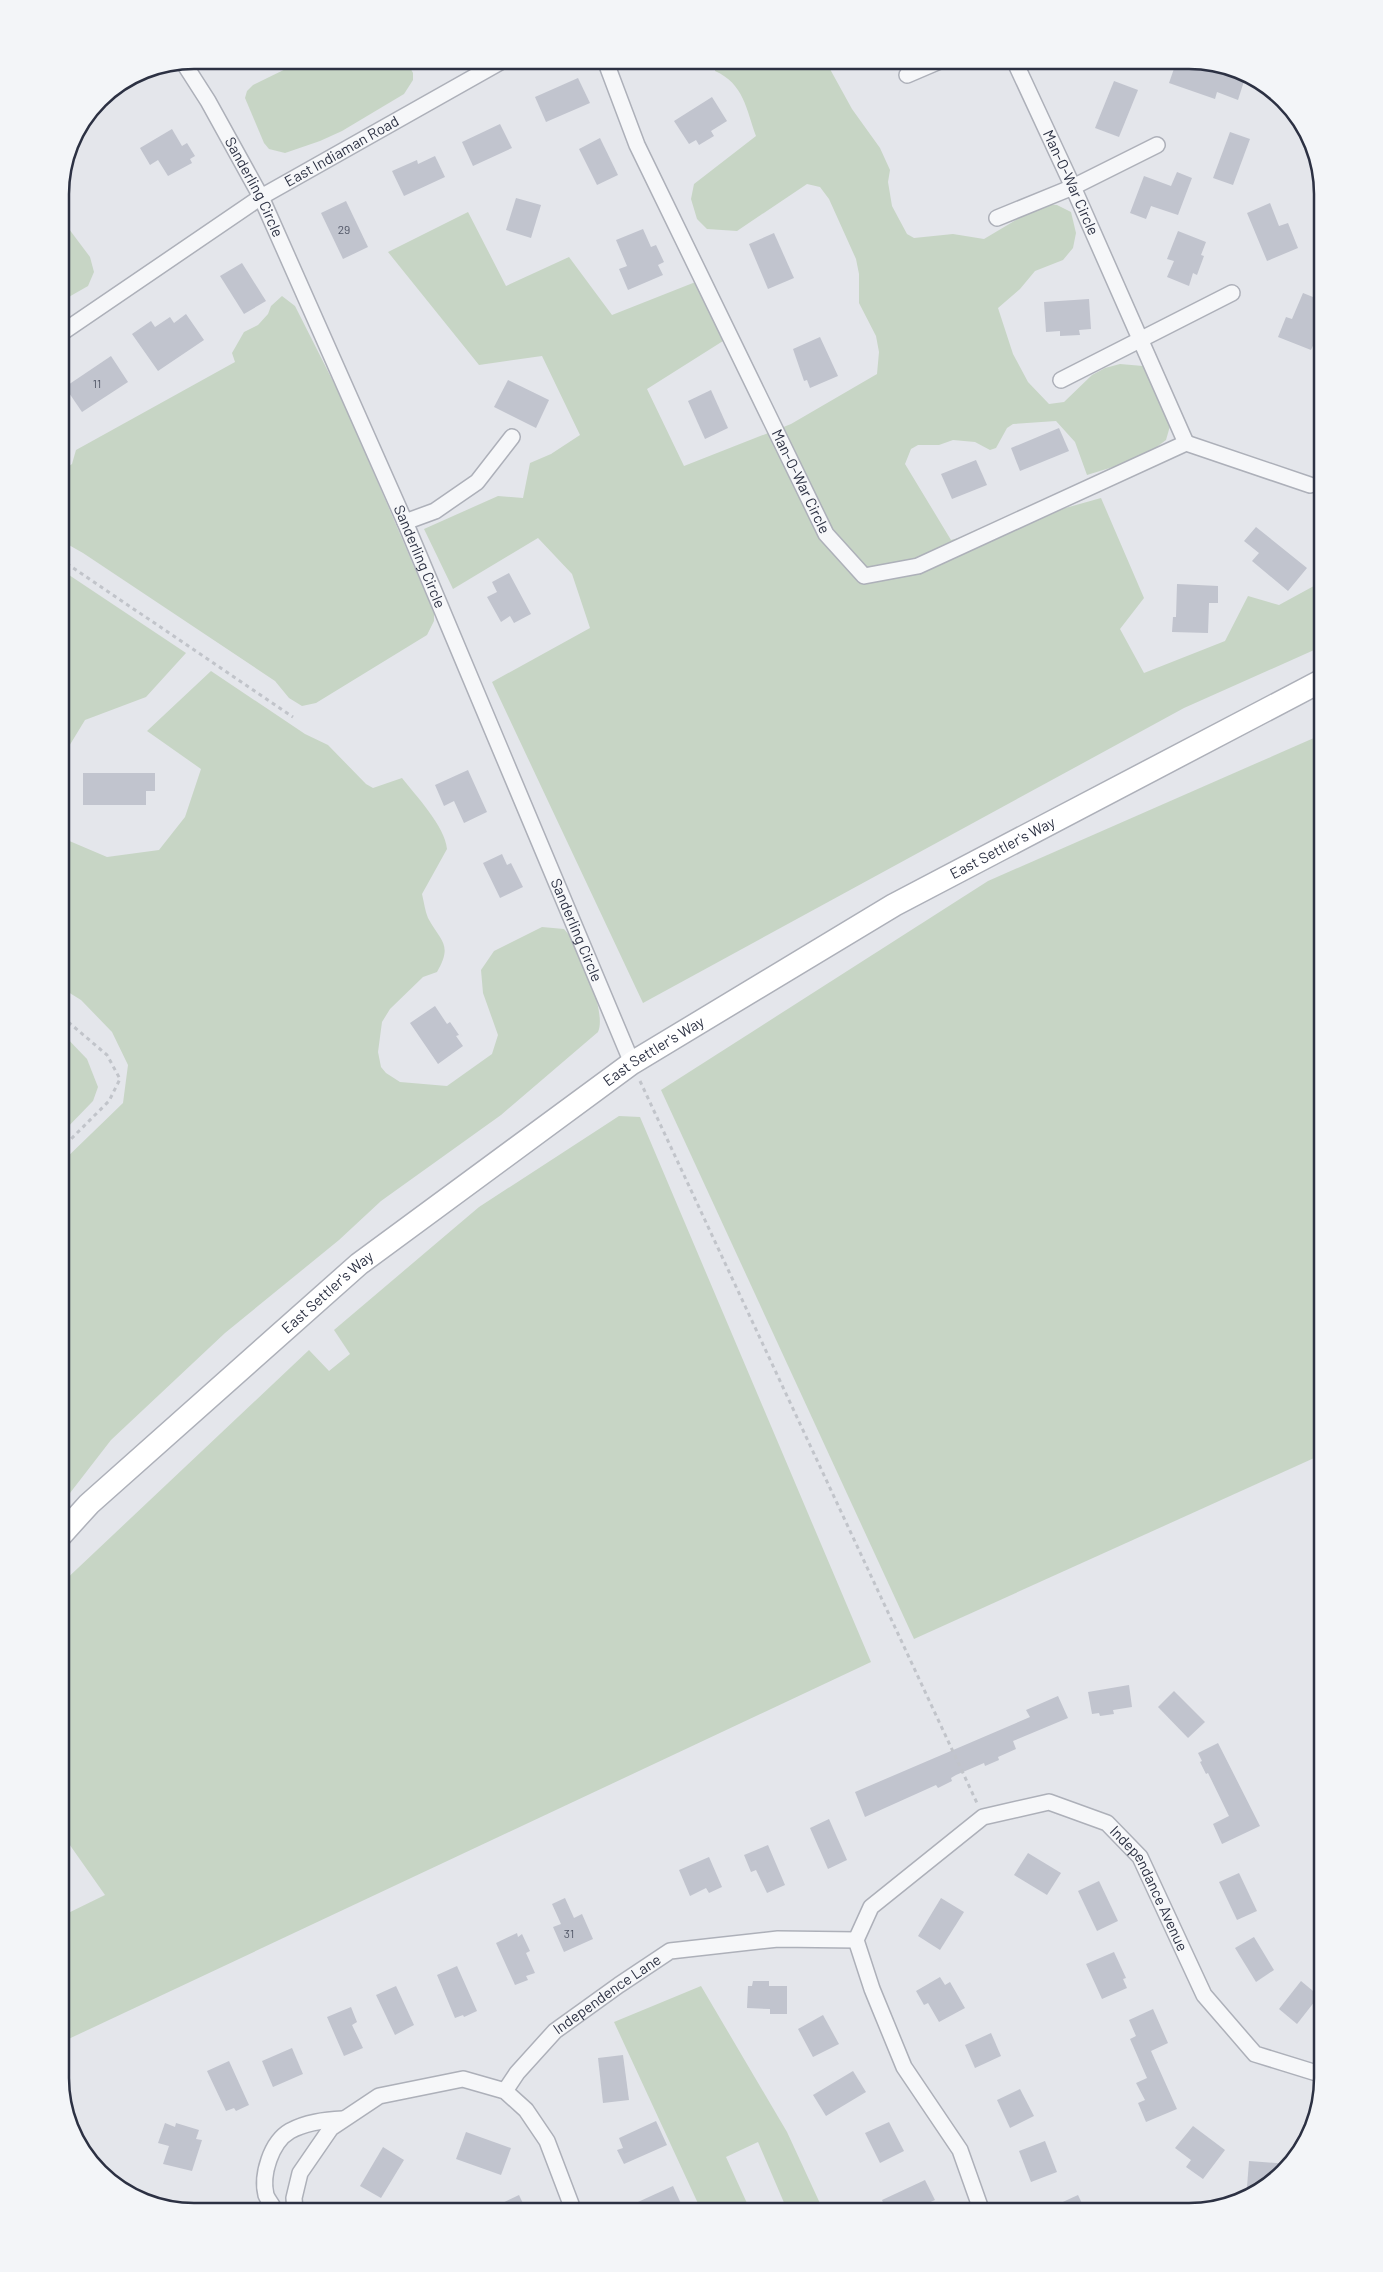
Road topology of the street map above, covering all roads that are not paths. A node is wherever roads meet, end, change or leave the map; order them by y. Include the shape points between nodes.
1 (188, 69) edge
2 (488, 69) edge
3 (608, 69) edge
4 (922, 69) edge
5 (1018, 69) edge
6 (908, 75) dead end
7 (1157, 145) dead end
8 (1074, 187) junction
9 (261, 197) junction
10 (997, 218) dead end
11 (1232, 293) dead end
12 (69, 328) edge
13 (1140, 342) junction
14 (1061, 380) dead end
15 (512, 436) dead end
16 (1186, 443) junction
17 (1310, 484) dead end
18 (405, 522) junction
19 (1314, 685) edge
20 (632, 1063) junction
21 (69, 1526) edge
22 (856, 1940) junction
23 (1314, 2073) edge
24 (504, 2091) junction
25 (345, 2119) junction
26 (271, 2203) edge
27 (294, 2203) edge
28 (571, 2203) edge
29 (979, 2203) edge

1 - 9 street, Sanderling Circle
2 - 9 street, East Indiaman Road
3 - 16 street, Man-O-War Circle via 637,145 826,534 864,576 918,566
4 - 6 street
5 - 8 street, Man-O-War Circle
7 - 8 street
8 - 10 street
8 - 13 street, Man-O-War Circle
9 - 12 street, East Indiaman Road
9 - 18 street, Sanderling Circle
11 - 13 street
13 - 14 street
13 - 16 street, Man-O-War Circle
15 - 18 street via 477,482 435,511
16 - 17 street
18 - 20 street, Sanderling Circle
19 - 20 main road, East Settler's Way via 894,905
20 - 21 main road, East Settler's Way via 359,1264 89,1504
22 - 23 street, Independance Avenue via 872,1908 983,1817 1049,1802 1107,1823 1140,1857 1204,1995 1255,2054
22 - 24 street, Independence Lane via 778,1939 670,1951 554,2031
22 - 29 street via 904,2067 960,2150
24 - 25 street via 463,2079 379,2096
24 - 28 street via 526,2110 547,2141
25 - 26 street via 319,2120 288,2132 276,2146 265,2172 266,2195
25 - 27 street via 331,2128 300,2173

